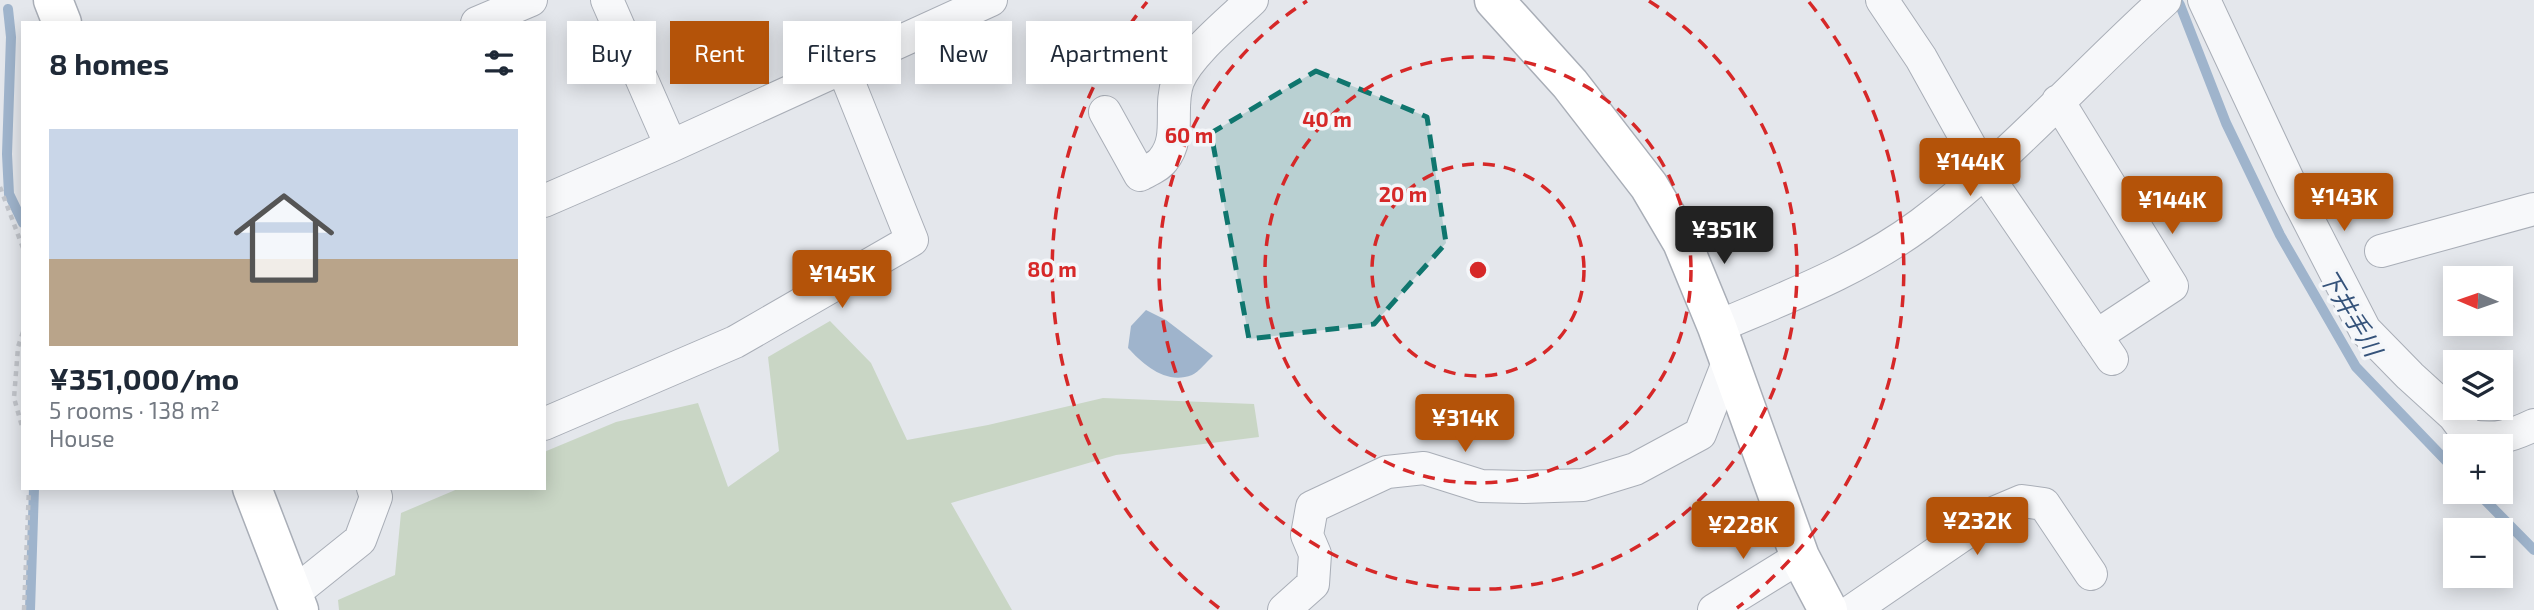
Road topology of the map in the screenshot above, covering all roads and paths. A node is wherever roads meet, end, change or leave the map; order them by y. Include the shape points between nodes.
1 (53, 0) edge
2 (531, 0) edge
3 (607, 0) edge
4 (990, 0) edge
5 (1252, 0) edge
6 (1494, 0) edge
7 (1882, 0) edge
8 (2204, 0) edge
9 (2154, 9) edge
10 (61, 21) edge
11 (482, 21) edge
12 (901, 41) edge
13 (808, 84) edge
14 (849, 84) edge
15 (2058, 101) junction
16 (1105, 112) dead end
17 (671, 146) junction
18 (1984, 173) junction
19 (0, 187) edge
20 (546, 200) edge
21 (2534, 209) edge
22 (21, 243) edge
23 (2381, 251) dead end
24 (21, 338) edge
25 (1723, 344) junction
26 (21, 423) edge
27 (546, 423) edge
28 (2534, 425) edge
29 (29, 490) edge
30 (253, 490) edge
31 (381, 491) edge
32 (1800, 557) junction
33 (2091, 573) dead end
34 (297, 602) edge
35 (24, 610) edge
36 (1284, 610) edge
37 (1714, 610) edge
38 (1828, 610) edge
39 (1853, 610) edge

1 - 10 street
2 - 11 street
3 - 17 street
4 - 12 street
5 - 16 street via 1198,53 1178,81 1174,139 1162,162 1140,175
6 - 25 street via 1570,84 1649,186 1682,242
7 - 18 street via 1921,58
8 - 28 street via 2365,330 2469,436 2491,439
9 - 15 street
13 - 17 street
14 - 27 street via 912,240 735,342
15 - 18 street
15 - 18 street via 2172,286 2104,347
17 - 20 street
18 - 25 street via 1920,225
19 - 22 path
21 - 23 street
24 - 26 path via 14,398
25 - 32 street
25 - 36 street via 1700,433 1635,470 1583,485 1524,487 1480,486 1424,468 1387,472 1312,507 1307,535 1315,554 1313,584
29 - 35 path
30 - 34 street
31 - 34 street via 360,540
32 - 37 street
32 - 38 street
33 - 39 street via 2044,504 2022,501 1996,512

